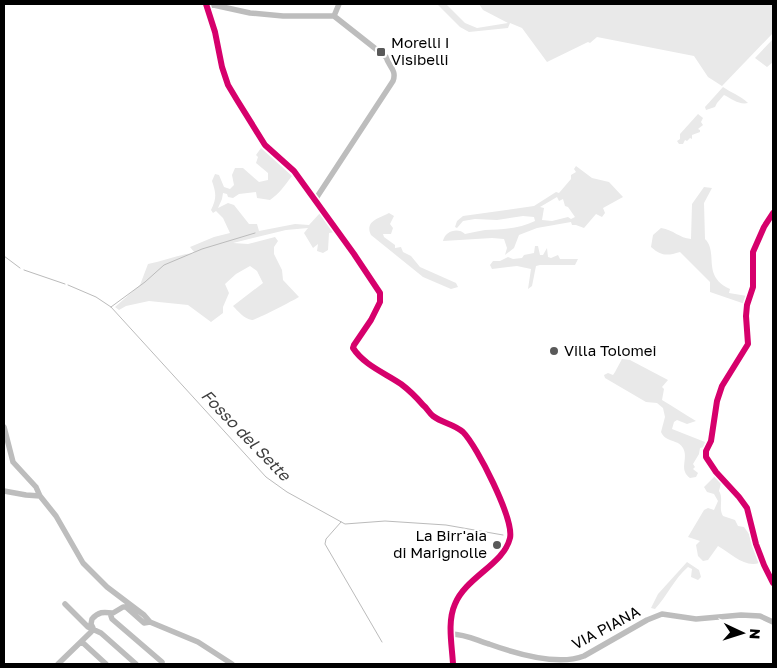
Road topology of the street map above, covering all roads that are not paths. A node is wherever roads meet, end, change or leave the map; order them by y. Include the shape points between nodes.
1 (207, 4) edge
2 (339, 4) edge
3 (334, 16) junction
4 (315, 200) junction
5 (773, 213) edge
6 (4, 427) edge
7 (4, 491) edge
8 (40, 496) junction
9 (773, 582) edge
10 (65, 604) dead end
11 (110, 613) junction
12 (150, 622) junction
13 (773, 622) edge
14 (93, 628) junction
15 (451, 634) junction
16 (82, 642) junction
17 (162, 662) dead end
18 (58, 664) edge
19 (106, 664) edge
20 (136, 664) edge
21 (232, 664) edge
22 (453, 664) edge

1 - 3 street via 250,14
1 - 4 street via 228,85 265,145 294,171
2 - 3 street
3 - 4 street via 386,58 395,75
4 - 15 street via 380,293 371,320 354,344 356,353 402,385 432,415 463,432 504,506 509,542 498,558 460,592 454,606
5 - 9 street via 754,252 753,287 746,316 748,344 722,386 706,457 747,508 756,544
6 - 8 street via 13,462
7 - 8 street
8 - 12 street via 60,523 82,563
10 - 14 street
11 - 12 street via 126,607 144,622
11 - 14 street via 94,616
11 - 17 street
12 - 21 street via 198,642
13 - 15 street, VIA PIANA via 760,616 696,620 662,614 574,660 522,653 461,634
14 - 16 street
14 - 20 street
15 - 22 street
16 - 18 street
16 - 19 street

